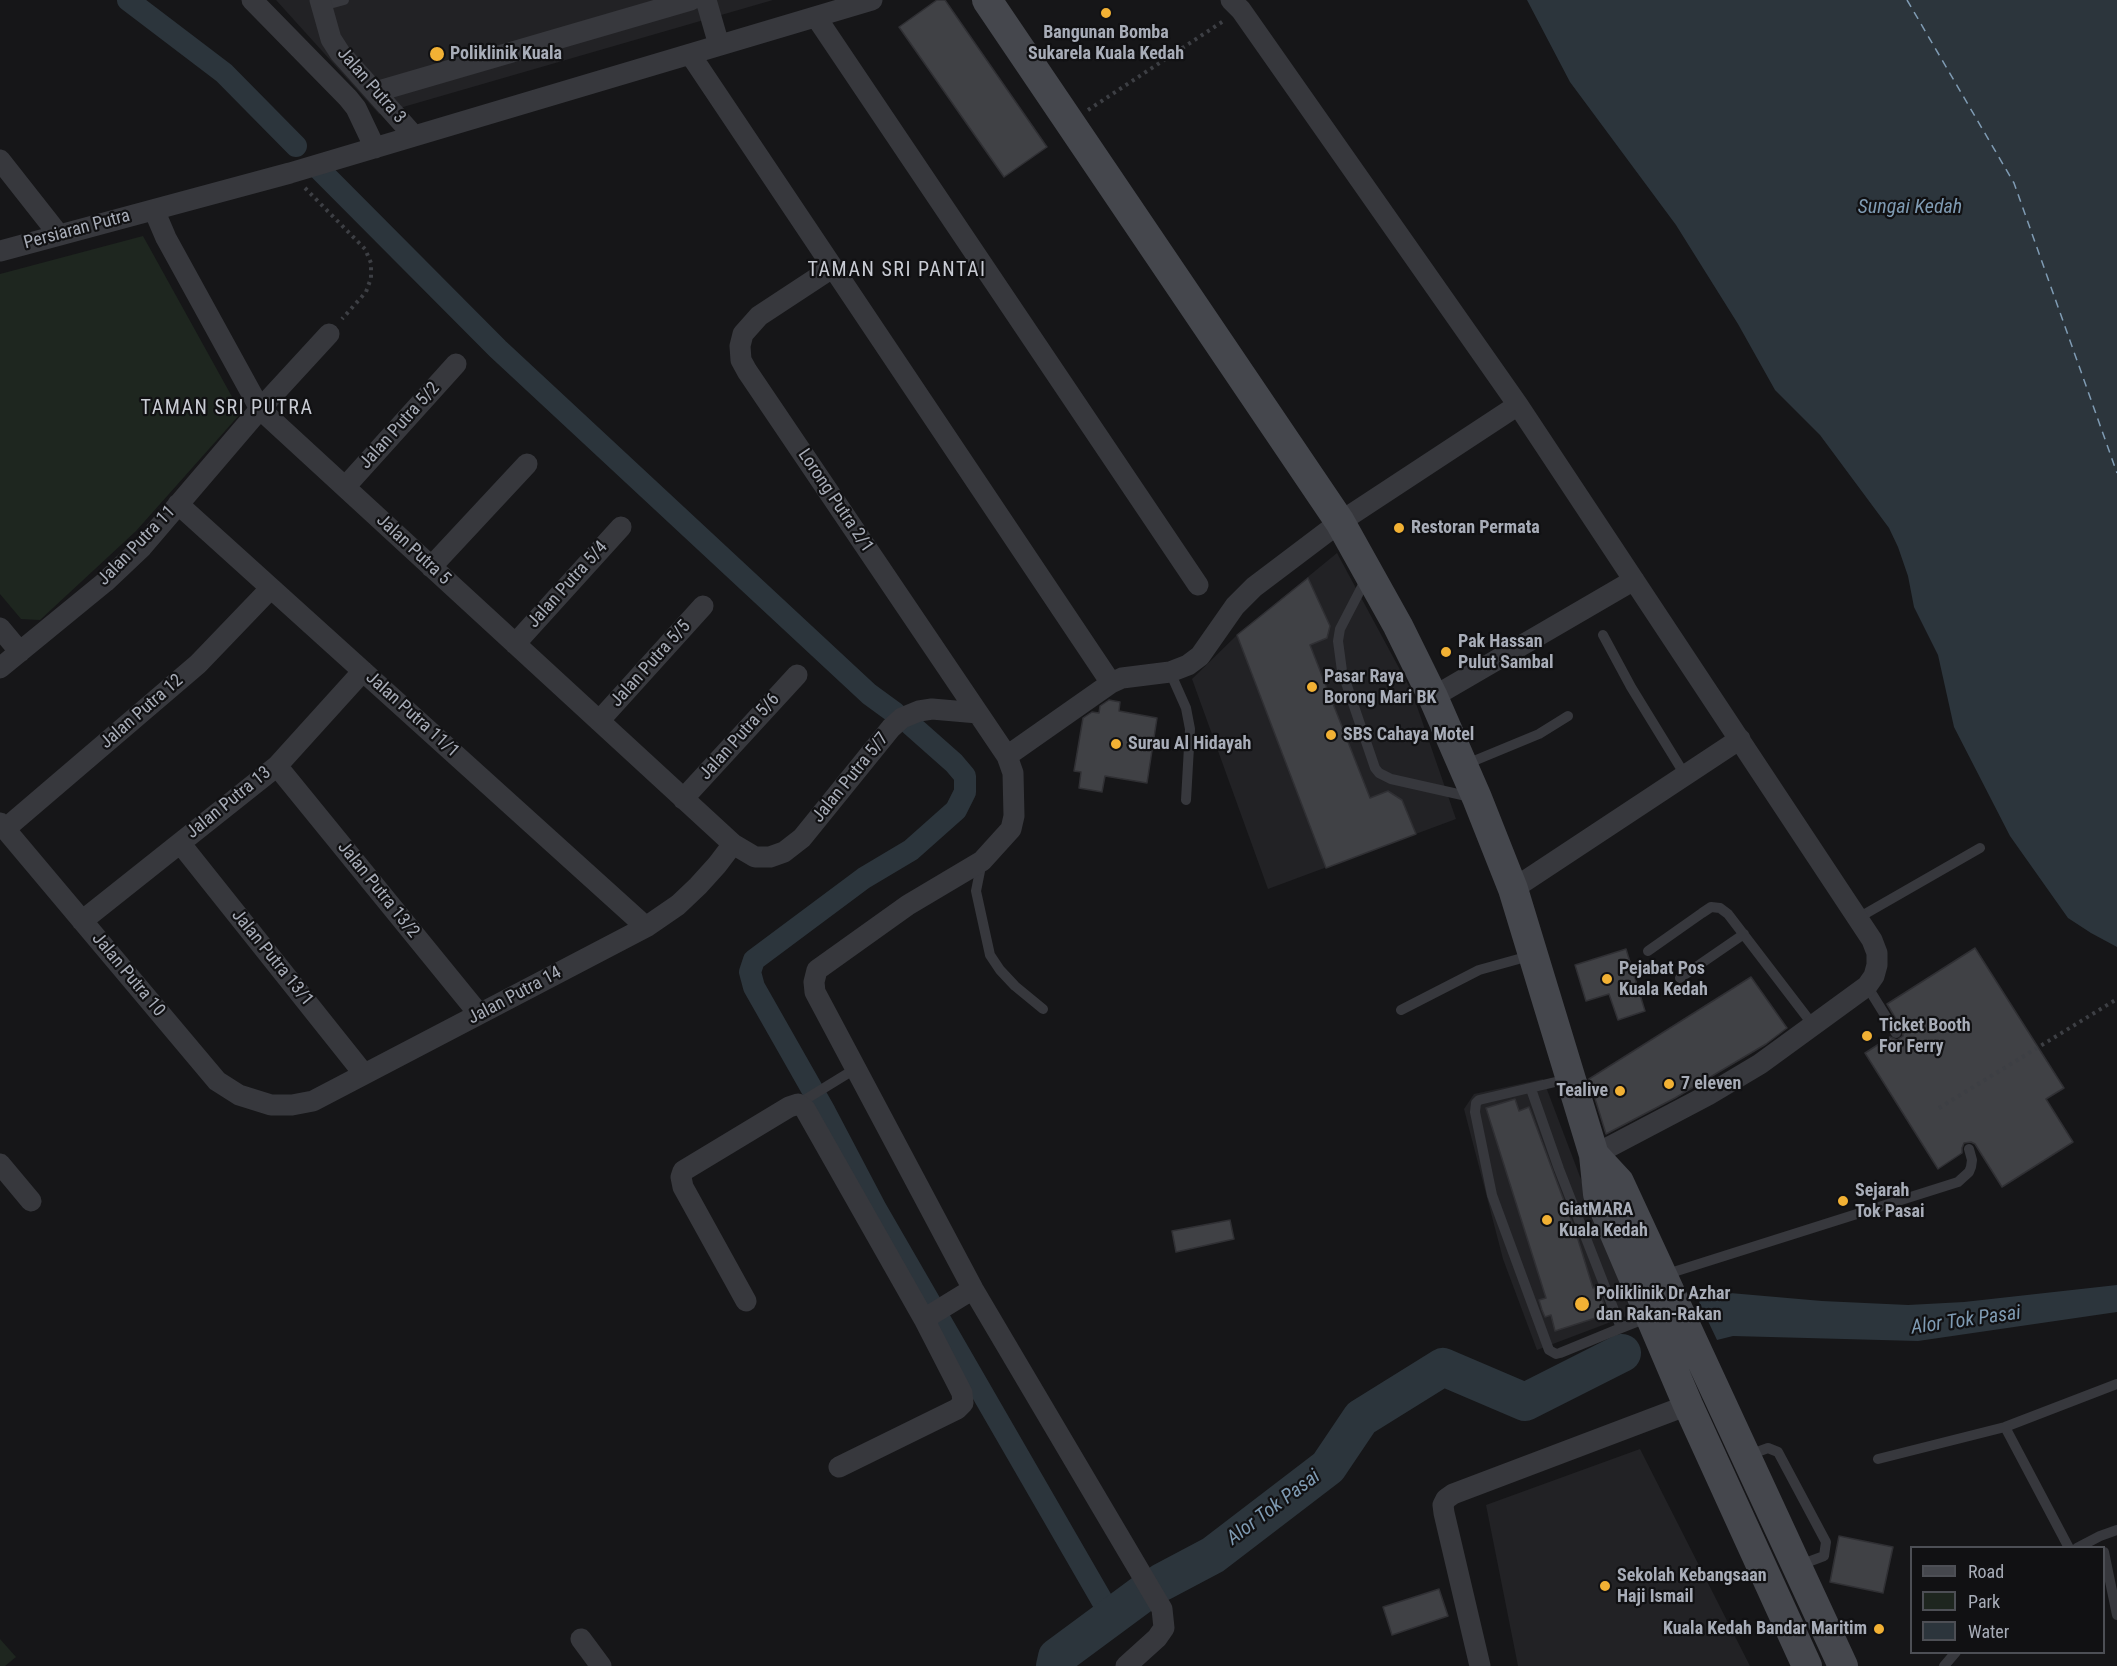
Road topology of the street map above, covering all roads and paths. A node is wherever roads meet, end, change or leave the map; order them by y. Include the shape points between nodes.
1 (252, 0) edge
2 (344, 0) edge
3 (691, 0) edge
4 (706, 0) edge
5 (872, 0) edge
6 (987, 0) edge
7 (321, 3) edge
8 (1236, 5) edge
9 (816, 17) junction
10 (719, 45) junction
11 (690, 54) junction
12 (375, 92) junction
13 (1069, 123) junction
14 (414, 136) junction
15 (375, 148) junction
16 (0, 160) edge
17 (290, 173) junction
18 (154, 210) junction
19 (59, 235) junction
20 (0, 250) edge
21 (832, 268) junction
22 (329, 334) joint
23 (456, 364) dead end
24 (1518, 405) junction
25 (260, 409) junction
26 (527, 464) dead end
27 (345, 487) junction
28 (178, 504) junction
29 (1340, 522) junction
30 (621, 527) dead end
31 (431, 567) junction
32 (1370, 573) junction
33 (1634, 580) junction
34 (1198, 585) dead end
35 (271, 588) junction
36 (703, 606) dead end
37 (0, 628) edge
38 (1603, 635) dead end
39 (515, 644) junction
40 (20, 652) junction
41 (0, 668) edge
42 (363, 671) junction
43 (1170, 672) junction
44 (796, 675) dead end
45 (1111, 683) junction
46 (1433, 697) junction
47 (978, 714) junction
48 (1568, 716) dead end
49 (599, 721) junction
50 (1740, 739) junction
51 (1007, 756) junction
52 (1464, 765) junction
53 (277, 766) junction
54 (1685, 775) junction
55 (1477, 798) junction
56 (683, 799) junction
57 (1186, 800) dead end
58 (2, 826) edge
59 (180, 843) junction
60 (733, 844) junction
61 (1980, 848) dead end
62 (982, 861) junction
63 (1513, 889) junction
64 (1858, 918) junction
65 (82, 921) junction
66 (646, 927) junction
67 (1744, 934) junction
68 (1648, 951) dead end
69 (1533, 955) junction
70 (1680, 978) dead end
71 (1867, 986) junction
72 (2117, 999) edge
73 (1043, 1009) dead end
74 (1401, 1010) dead end
75 (479, 1014) junction
76 (1813, 1025) junction
77 (1896, 1033) dead end
78 (855, 1070) junction
79 (364, 1074) junction
80 (1570, 1079) junction
81 (1531, 1089) junction
82 (805, 1100) junction
83 (271, 1105) joint
84 (1939, 1108) dead end
85 (1969, 1149) dead end
86 (1593, 1155) junction
87 (0, 1164) edge
88 (31, 1202) dead end
89 (1662, 1276) junction
90 (973, 1289) junction
91 (746, 1301) dead end
92 (932, 1314) junction
93 (1649, 1317) junction
94 (1621, 1329) junction
95 (2117, 1384) edge
96 (1688, 1405) junction
97 (2005, 1427) junction
98 (1878, 1459) dead end
99 (838, 1467) dead end
100 (2117, 1530) edge
101 (2100, 1536) junction
102 (2068, 1546) edge
103 (2081, 1546) edge
104 (2102, 1546) edge
105 (2105, 1561) edge
106 (2117, 1615) edge
107 (581, 1640) dead end
108 (1955, 1654) edge
109 (1843, 1664) edge
110 (601, 1666) edge
111 (1126, 1666) edge
112 (1480, 1666) edge
113 (1807, 1666) edge
114 (1944, 1666) edge

1 - 15 street via 348,98
2 - 7 lane
3 - 12 street
4 - 10 street
5 - 9 street, Persiaran Putra
6 - 13 main road
7 - 12 street, Jalan Putra 3 via 331,39
8 - 13 path
8 - 24 street
9 - 10 street, Persiaran Putra
9 - 34 street
10 - 11 street, Persiaran Putra
11 - 14 street, Persiaran Putra
11 - 21 street
12 - 14 street, Jalan Putra 3
13 - 29 main road
14 - 15 street, Persiaran Putra
15 - 17 street, Persiaran Putra
16 - 19 street
17 - 18 street, Persiaran Putra
17 - 22 path via 365,249 371,263 366,292
18 - 19 street, Persiaran Putra
18 - 25 street, Jalan Putra 5
19 - 20 street, Persiaran Putra
21 - 45 street
21 - 47 street, Lorong Putra 2/1 via 759,316 743,334 741,360
22 - 25 street, Jalan Putra 11
23 - 27 street, Jalan Putra 5/2
24 - 29 street
24 - 33 street
25 - 27 street, Jalan Putra 5
25 - 28 street, Jalan Putra 11
26 - 31 street
27 - 31 street, Jalan Putra 5
28 - 35 street, Jalan Putra 11/1
28 - 40 street, Jalan Putra 11 via 142,547 105,582
29 - 32 main road
29 - 43 street via 1249,591 1200,656
30 - 39 street, Jalan Putra 5/4
31 - 39 street, Jalan Putra 5
32 - 46 main road
32 - 55 lane via 1340,629 1338,648 1374,768 1391,779
33 - 46 street
33 - 50 street
35 - 42 street, Jalan Putra 11/1
35 - 58 street, Jalan Putra 12 via 198,664
36 - 49 street, Jalan Putra 5/5
37 - 40 street
38 - 54 lane
39 - 49 street, Jalan Putra 5
40 - 41 street, Jalan Putra 11
42 - 53 street, Jalan Putra 13
42 - 66 street, Jalan Putra 11/1
43 - 45 street
43 - 57 lane via 1186,708 1190,729
44 - 56 street, Jalan Putra 5/6
45 - 51 street
46 - 52 main road
47 - 51 street, Lorong Putra 2/1
47 - 60 street, Jalan Putra 5/7 via 933,709 902,718 802,837 784,852 770,858 755,857
48 - 52 lane via 1532,737
49 - 56 street, Jalan Putra 5
50 - 54 street
50 - 64 street
51 - 62 street via 1013,773 1011,829
52 - 55 main road
53 - 59 street, Jalan Putra 13
53 - 75 street, Jalan Putra 13/2
54 - 63 street
55 - 63 main road
56 - 60 street, Jalan Putra 5
58 - 65 street, Jalan Putra 10
59 - 65 street, Jalan Putra 13
59 - 79 street, Jalan Putra 13/1
60 - 66 street, Jalan Putra 14 via 698,886
61 - 64 lane
62 - 73 lane via 976,891 990,955 1015,986
62 - 78 street via 908,905 817,970 815,992
63 - 69 main road
64 - 71 street via 1877,953 1874,976
65 - 83 street, Jalan Putra 10 via 217,1082 239,1095
66 - 75 street, Jalan Putra 14
67 - 68 lane via 1720,908 1711,907
67 - 70 lane
67 - 76 lane
69 - 74 lane via 1479,970
69 - 80 main road
71 - 76 street
71 - 77 lane
72 - 84 path
75 - 79 street, Jalan Putra 14
76 - 86 street via 1725,1085
78 - 82 lane
78 - 90 street
79 - 83 street, Jalan Putra 14 via 313,1101
80 - 81 lane
80 - 86 main road
81 - 94 lane
81 - 94 lane via 1479,1100 1475,1112 1492,1195 1546,1346 1560,1353
82 - 91 street via 683,1171 681,1177
82 - 92 street via 805,1109
85 - 89 lane via 1971,1167 1958,1182
86 - 89 main road via 1619,1182
86 - 93 main road via 1598,1194
87 - 88 street
89 - 109 main road
90 - 92 street
90 - 111 street via 1162,1609 1164,1628
92 - 99 street via 963,1403
93 - 94 lane
93 - 96 main road
95 - 97 lane
96 - 112 street via 1446,1499 1444,1513
96 - 113 main road
97 - 98 lane
97 - 102 lane
100 - 101 lane
101 - 103 lane
101 - 104 lane
105 - 106 lane
107 - 110 street
108 - 114 lane

